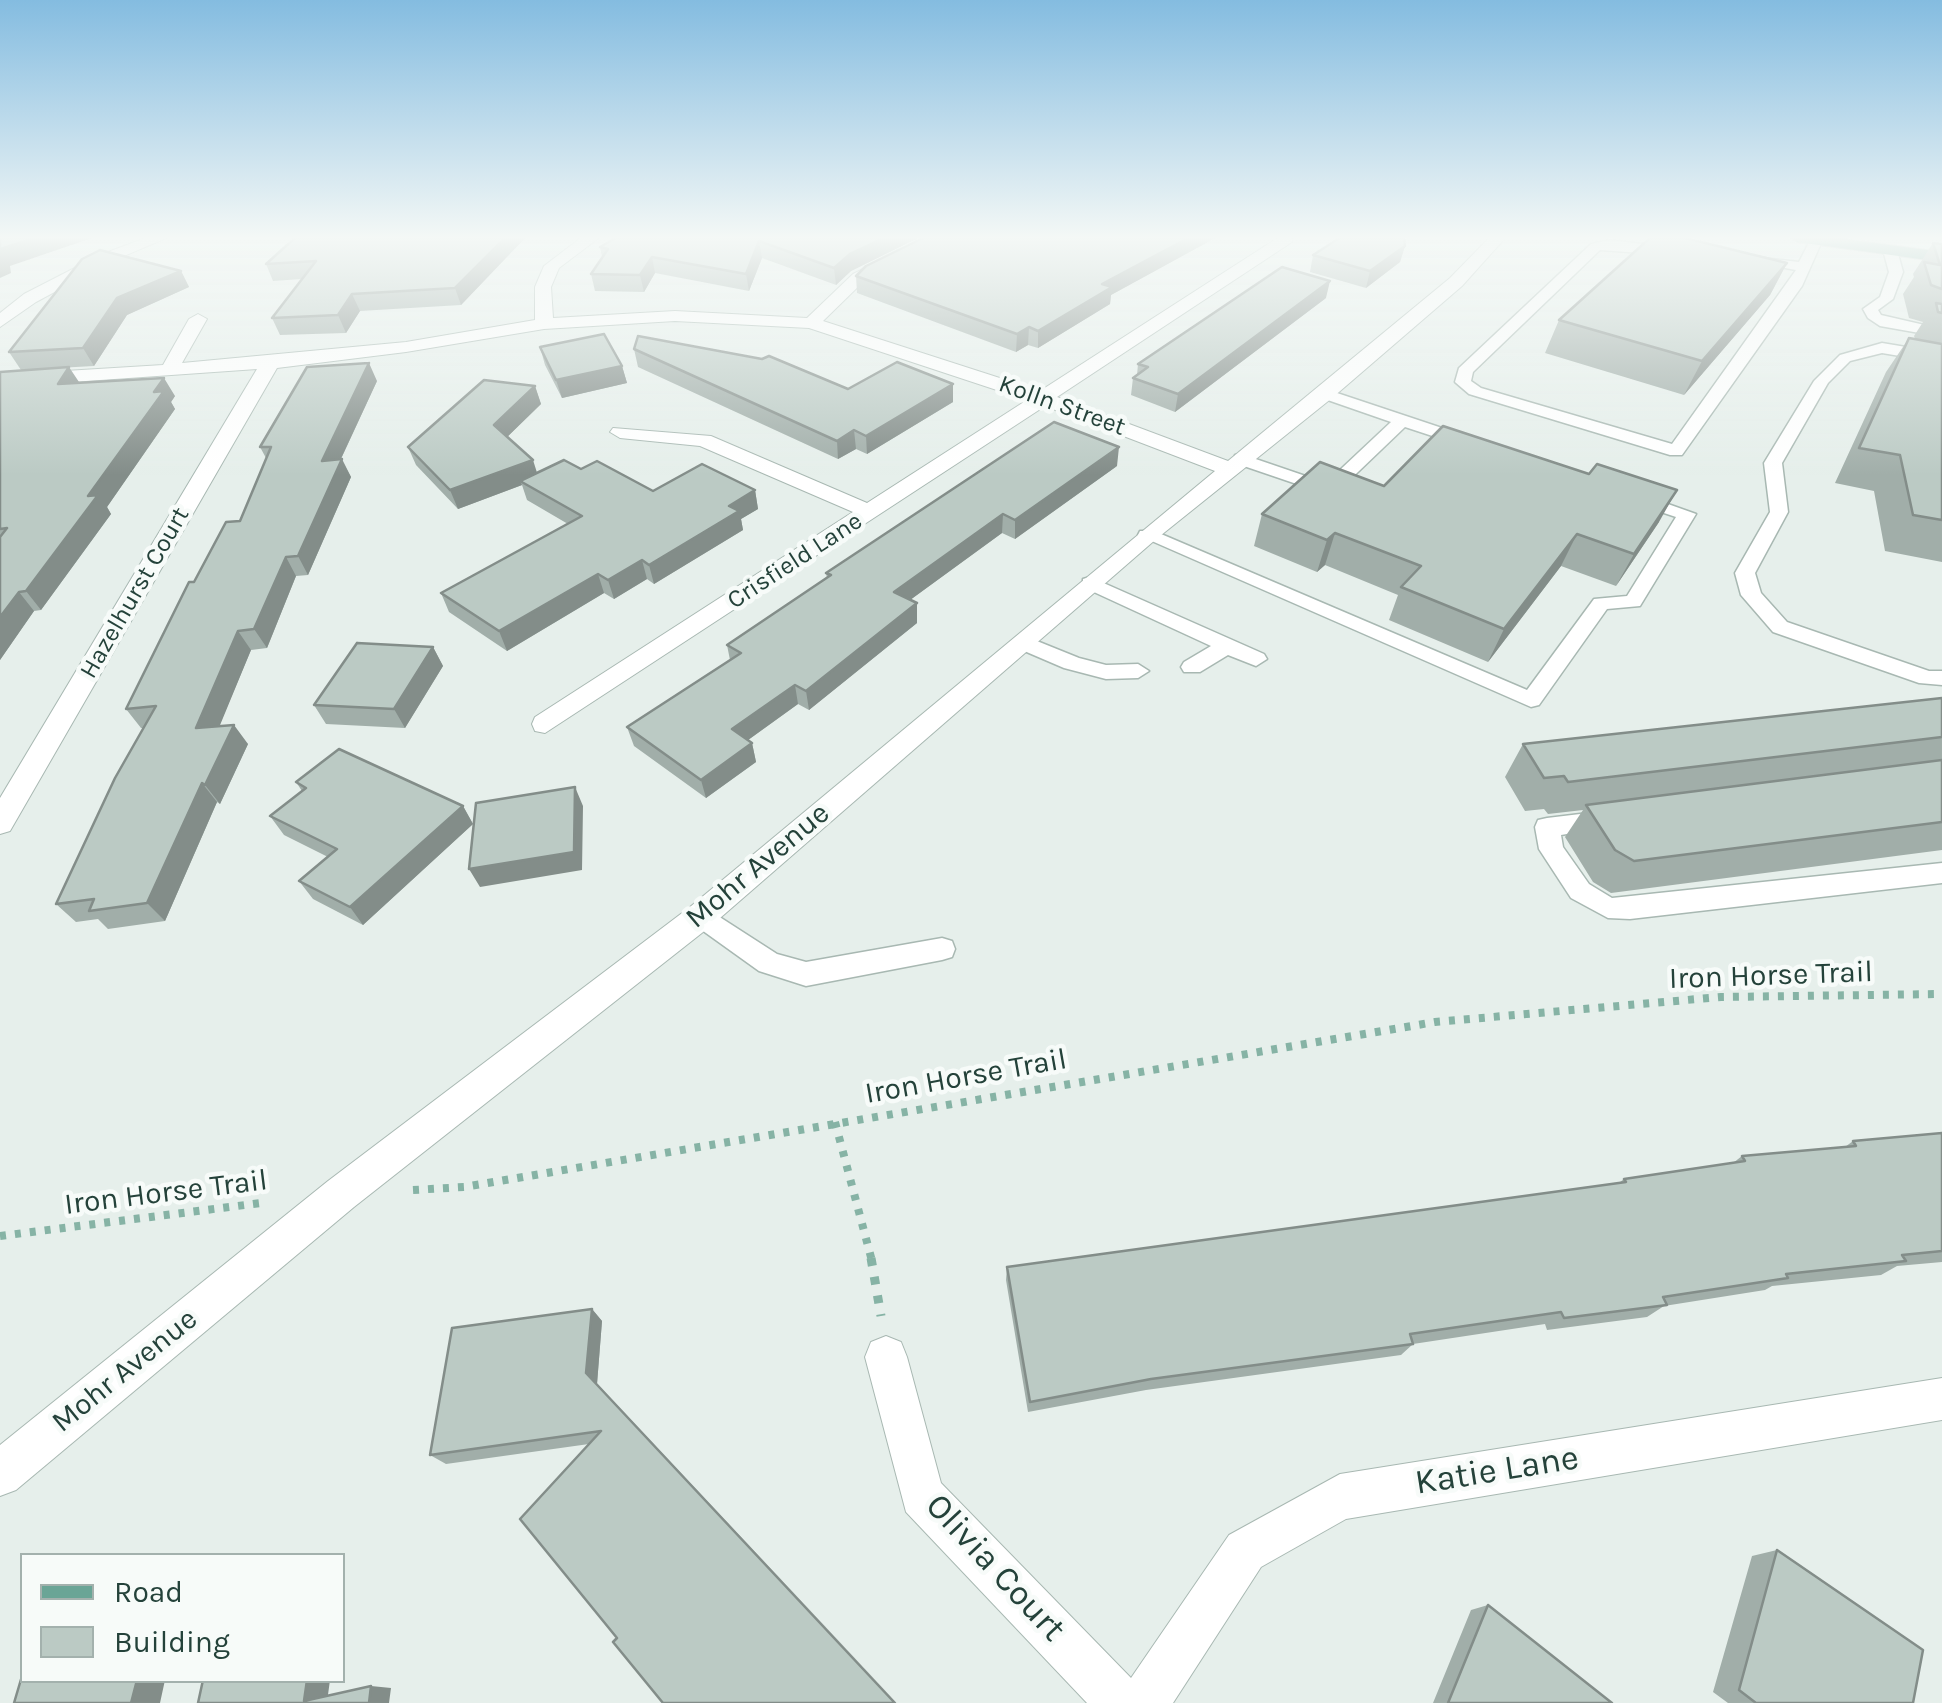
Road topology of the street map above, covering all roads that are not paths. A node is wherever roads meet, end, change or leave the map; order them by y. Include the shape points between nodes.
1 (544, 316) edge
2 (667, 316) edge
3 (686, 316) edge
4 (817, 316) edge
5 (1168, 316) edge
6 (1416, 316) edge
7 (1523, 316) edge
8 (1773, 316) edge
9 (1874, 316) edge
10 (198, 319) dead end
11 (811, 322) junction
12 (544, 324) junction
13 (1942, 333) edge
14 (1942, 358) edge
15 (270, 363) junction
16 (170, 370) junction
17 (0, 381) edge
18 (1325, 394) junction
19 (1044, 398) junction
20 (1401, 421) junction
21 (620, 432) dead end
22 (1490, 450) edge
23 (1235, 464) junction
24 (1616, 491) edge
25 (870, 512) junction
26 (1147, 535) junction
27 (1090, 584) junction
28 (1022, 642) junction
29 (1227, 646) junction
30 (1256, 659) dead end
31 (1192, 666) dead end
32 (1138, 671) dead end
33 (1942, 678) edge
34 (545, 724) dead end
35 (1626, 817) edge
36 (0, 823) edge
37 (1942, 872) edge
38 (701, 916) junction
39 (942, 949) dead end
40 (886, 1357) road end
41 (1942, 1399) edge
42 (0, 1474) edge
43 (1121, 1703) edge
44 (1144, 1703) edge

1 - 12 street
2 - 12 street, Kolln Street
3 - 11 street, Kolln Street
4 - 11 street
5 - 19 street, Crisfield Lane
6 - 18 street, Mohr Avenue
7 - 8 lane via 1466,371 1463,382 1676,450
9 - 13 lane
10 - 16 street
11 - 19 street, Kolln Street
12 - 15 street, Kolln Street
14 - 33 lane via 1882,348 1845,358 1822,381 1773,463 1779,512 1746,573 1751,595 1780,627
15 - 16 street, Kolln Street
15 - 36 street, Hazelhurst Court
16 - 17 street, Kolln Street
18 - 20 lane
18 - 23 street, Mohr Avenue
19 - 23 street, Kolln Street
19 - 25 street, Crisfield Lane
20 - 22 lane
20 - 23 lane via 1329,490
21 - 25 street via 704,440
23 - 26 street, Mohr Avenue
24 - 26 lane via 1687,514 1632,602 1601,604 1532,700
25 - 34 street, Crisfield Lane
26 - 27 street, Mohr Avenue
27 - 28 street, Mohr Avenue
27 - 29 lane
28 - 32 lane via 1072,664
28 - 38 street, Mohr Avenue
29 - 30 lane
29 - 31 lane
35 - 37 lane via 1547,827 1551,849 1580,891 1608,908
38 - 39 lane via 769,963 806,974
38 - 42 street, Mohr Avenue via 341,1194
40 - 43 street, Olivia Court via 922,1496
41 - 44 street, Katie Lane via 1340,1497 1245,1551

